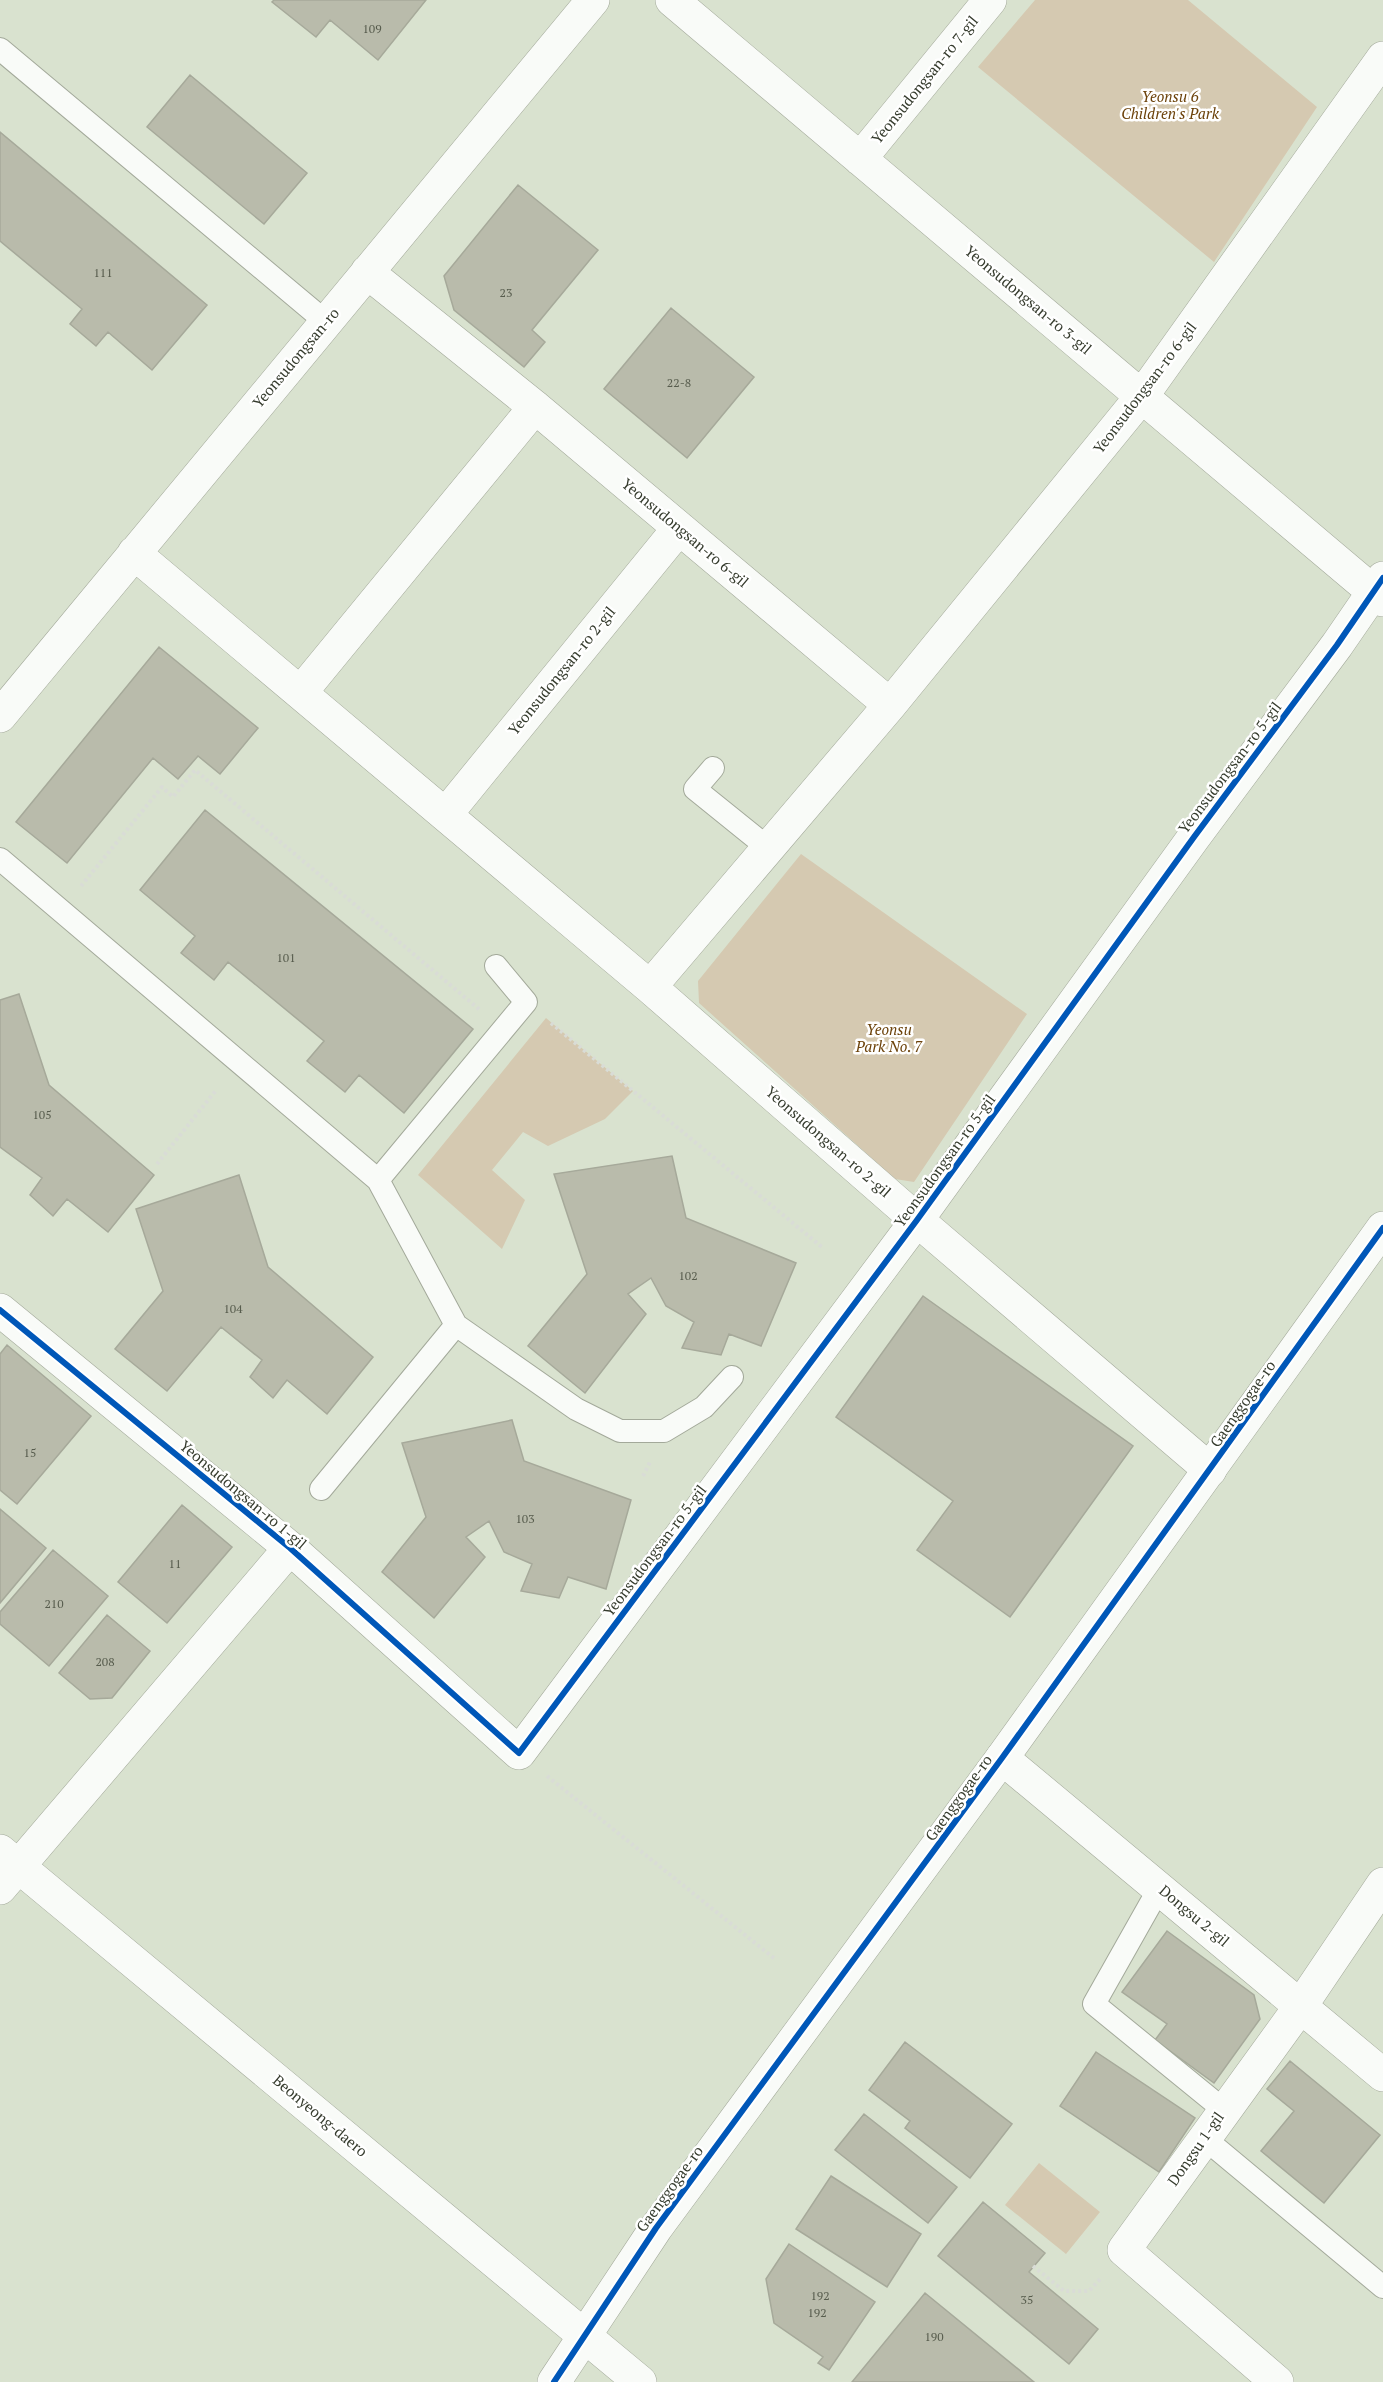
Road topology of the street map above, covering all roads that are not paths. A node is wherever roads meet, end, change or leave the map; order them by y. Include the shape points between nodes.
1 (593, 0) edge
2 (672, 0) edge
3 (990, 0) edge
4 (0, 49) edge
5 (1383, 58) edge
6 (861, 159) junction
7 (367, 272) junction
8 (326, 322) junction
9 (1142, 396) junction
10 (535, 407) junction
11 (679, 528) junction
12 (134, 553) junction
13 (1380, 590) edge
14 (301, 692) junction
15 (890, 705) junction
16 (0, 716) edge
17 (713, 768) dead end
18 (446, 814) junction
19 (768, 848) junction
20 (0, 859) edge
21 (496, 966) dead end
22 (650, 987) junction
23 (378, 1180) junction
24 (917, 1220) junction
25 (1383, 1228) edge
26 (0, 1310) edge
27 (456, 1325) junction
28 (732, 1377) dead end
29 (1210, 1470) junction
30 (321, 1489) dead end
31 (290, 1548) junction
32 (519, 1754) joint
33 (1002, 1758) junction
34 (6, 1868) edge
35 (1383, 1884) edge
36 (1161, 1887) junction
37 (1300, 2007) junction
38 (1383, 2075) edge
39 (1224, 2110) junction
40 (1204, 2138) junction
41 (1383, 2287) edge
42 (584, 2336) junction
43 (554, 2382) edge
44 (640, 2382) edge
45 (1277, 2382) edge

1 - 7 street, Yeonsudongsan-ro
2 - 6 street, Yeonsudongsan-ro 3-gil
3 - 6 street, Yeonsudongsan-ro 7-gil
4 - 8 lane
5 - 9 street, Yeonsudongsan-ro 6-gil
6 - 9 street, Yeonsudongsan-ro 3-gil
7 - 8 street, Yeonsudongsan-ro
7 - 10 street, Yeonsudongsan-ro 6-gil
8 - 12 street, Yeonsudongsan-ro
9 - 13 street, Yeonsudongsan-ro 3-gil
9 - 15 street, Yeonsudongsan-ro 6-gil
10 - 11 street, Yeonsudongsan-ro 6-gil
10 - 14 street
11 - 15 street, Yeonsudongsan-ro 6-gil
11 - 18 street, Yeonsudongsan-ro 2-gil
12 - 14 street, Yeonsudongsan-ro 2-gil
12 - 16 street, Yeonsudongsan-ro
13 - 24 street, Yeonsudongsan-ro 5-gil via 1194,837
14 - 18 street, Yeonsudongsan-ro 2-gil
15 - 19 street, Yeonsudongsan-ro 6-gil
17 - 19 lane via 695,789
18 - 22 street, Yeonsudongsan-ro 2-gil
19 - 22 street, Yeonsudongsan-ro 6-gil
20 - 23 lane
21 - 23 lane via 526,1002
22 - 24 street, Yeonsudongsan-ro 2-gil
23 - 27 lane
24 - 29 street, Yeonsudongsan-ro 2-gil
24 - 32 street, Yeonsudongsan-ro 5-gil
25 - 29 street, Gaenggogae-ro
26 - 31 street, Yeonsudongsan-ro 1-gil
27 - 28 lane via 576,1409 620,1431 664,1431 704,1407
27 - 30 lane
29 - 33 street, Gaenggogae-ro
31 - 32 street, Yeonsudongsan-ro 1-gil
31 - 34 street
33 - 36 street, Dongsu 2-gil
33 - 42 street, Gaenggogae-ro via 656,2228
34 - 42 street, Beonyeong-daero
35 - 37 street, Dongsu 1-gil
36 - 37 street, Dongsu 2-gil
36 - 39 lane via 1094,2004
37 - 38 street, Dongsu 2-gil
37 - 39 street, Dongsu 1-gil
39 - 40 street, Dongsu 1-gil
40 - 41 lane
40 - 45 street, Dongsu 1-gil via 1124,2250
42 - 43 street, Gaenggogae-ro
42 - 44 street, Beonyeong-daero

